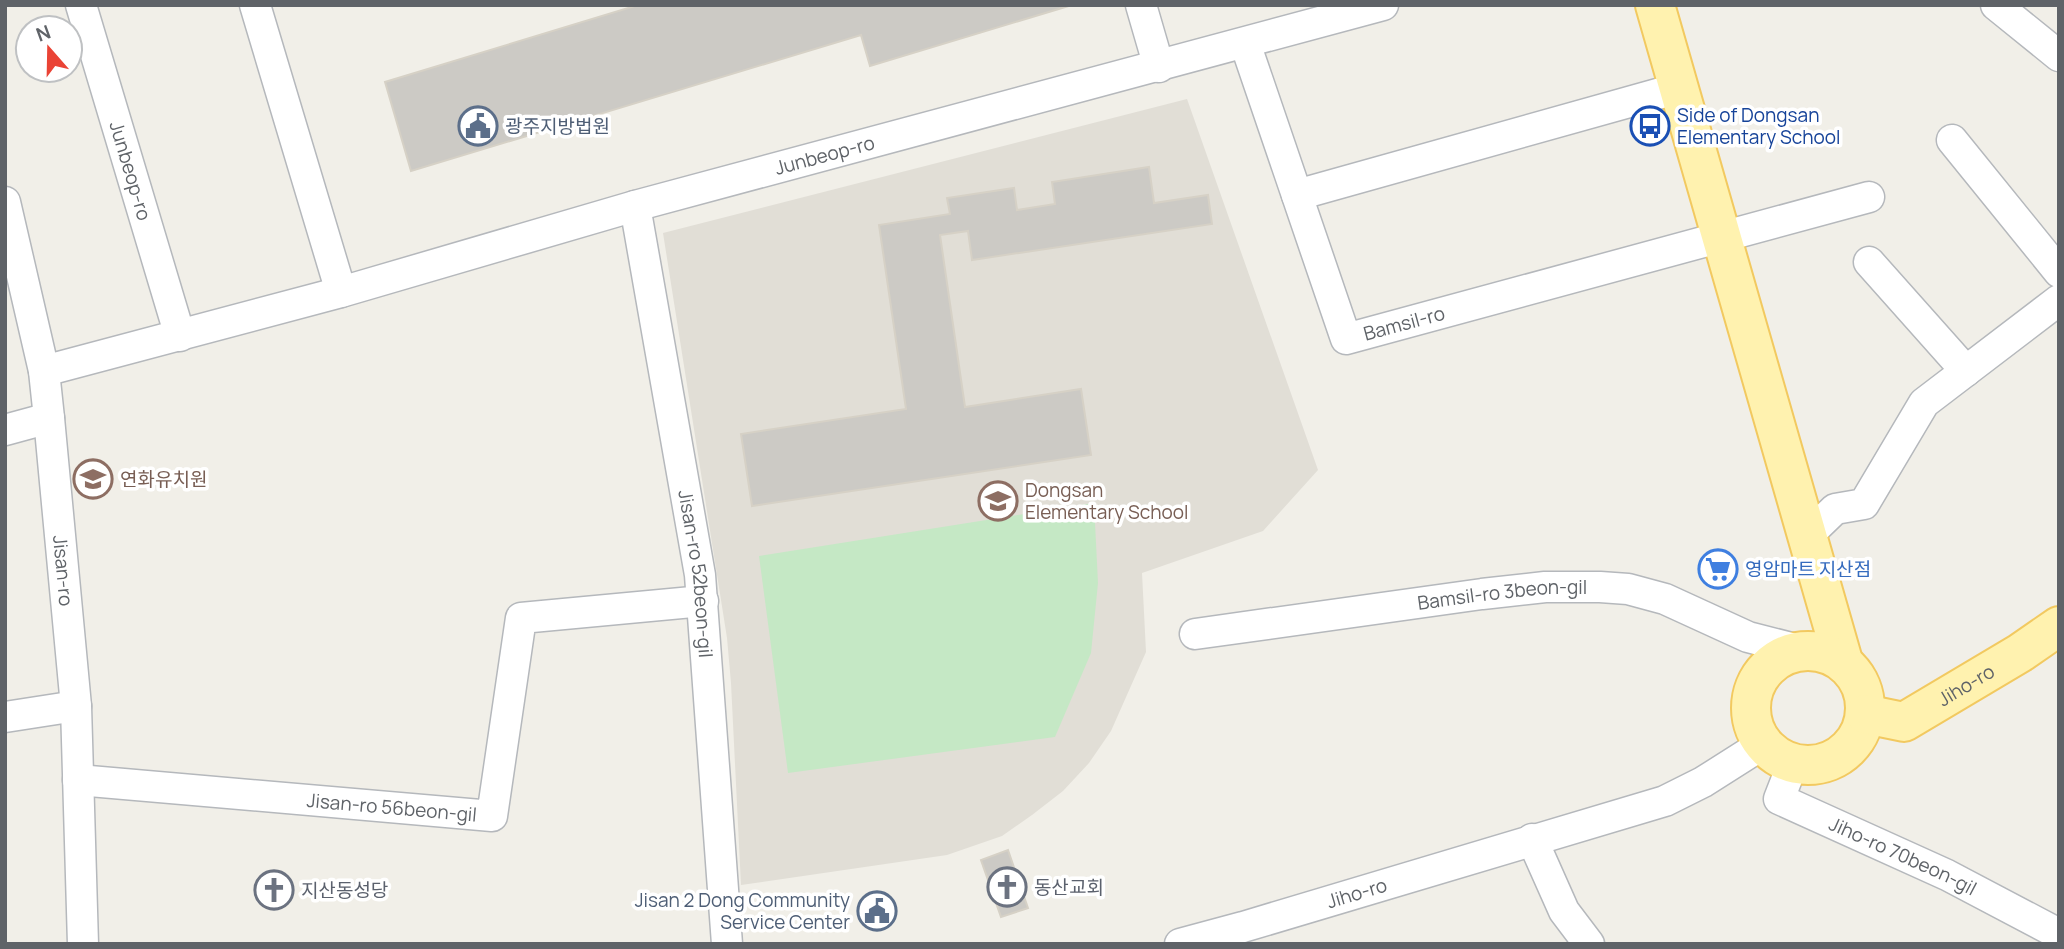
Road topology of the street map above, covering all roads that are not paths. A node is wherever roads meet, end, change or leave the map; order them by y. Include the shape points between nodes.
1 (81, 5) edge
2 (255, 5) edge
3 (1141, 5) edge
4 (1383, 5) edge
5 (1655, 5) edge
6 (1996, 5) edge
7 (1307, 15) edge
8 (1245, 43) junction
9 (2059, 56) edge
10 (1159, 67) junction
11 (1679, 88) junction
12 (1952, 140) dead end
13 (1297, 195) junction
14 (1869, 197) dead end
15 (5, 202) edge
16 (635, 206) junction
17 (1721, 237) junction
18 (1870, 262) dead end
19 (2059, 272) edge
20 (341, 292) junction
21 (2059, 300) edge
22 (180, 337) junction
23 (44, 371) junction
24 (1966, 371) junction
25 (49, 418) junction
26 (5, 430) edge
27 (1807, 536) junction
28 (702, 601) junction
29 (2059, 626) edge
30 (1195, 634) dead end
31 (1799, 650) junction
32 (1843, 662) junction
33 (76, 706) junction
34 (1865, 714) junction
35 (5, 717) edge
36 (1778, 754) junction
37 (78, 780) junction
38 (1532, 839) junction
39 (1243, 927) junction
40 (2059, 934) edge
41 (83, 944) edge
42 (727, 944) edge
43 (1180, 944) edge
44 (1214, 944) edge
45 (1589, 944) edge

1 - 22 street, Junbeop-ro
2 - 20 street
3 - 10 street
4 - 7 street, Junbeop-ro
5 - 11 main road
6 - 9 street
7 - 8 street, Junbeop-ro
8 - 10 street, Junbeop-ro
8 - 13 street, Bamsil-ro
10 - 16 street, Junbeop-ro
11 - 13 street
11 - 17 main road
12 - 19 street
13 - 17 street, Bamsil-ro via 1346,339
14 - 17 street
15 - 23 street, Jisan-ro
16 - 20 street, Junbeop-ro
16 - 28 street, Jisan-ro 52beon-gil
17 - 27 main road
18 - 24 street
20 - 22 street, Junbeop-ro
21 - 24 street
22 - 23 street, Junbeop-ro
23 - 25 street, Jisan-ro
24 - 27 street via 1924,403 1864,504 1835,509
25 - 26 street
25 - 33 street, Jisan-ro
27 - 32 main road
28 - 37 street, Jisan-ro 56beon-gil via 521,618 492,816
28 - 42 street, Jisan-ro 52beon-gil
29 - 34 main road, Jiho-ro via 1904,722
30 - 31 street, Bamsil-ro 3beon-gil via 1545,587 1600,587 1665,599 1748,637
31 - 32 main road via 1815,650
31 - 36 main road via 1764,670 1750,706 1753,726
32 - 34 main road via 1861,685
33 - 35 street
33 - 37 street, Jisan-ro
34 - 36 main road, Jiho-ro via 1853,744 1826,762 1809,765
36 - 38 street, Jiho-ro via 1665,801
36 - 40 street, Jiho-ro 70beon-gil via 1779,799 1947,875
37 - 41 street, Jisan-ro
38 - 39 street, Jiho-ro
38 - 45 street via 1564,911
39 - 43 street, Jiho-ro
39 - 44 street

